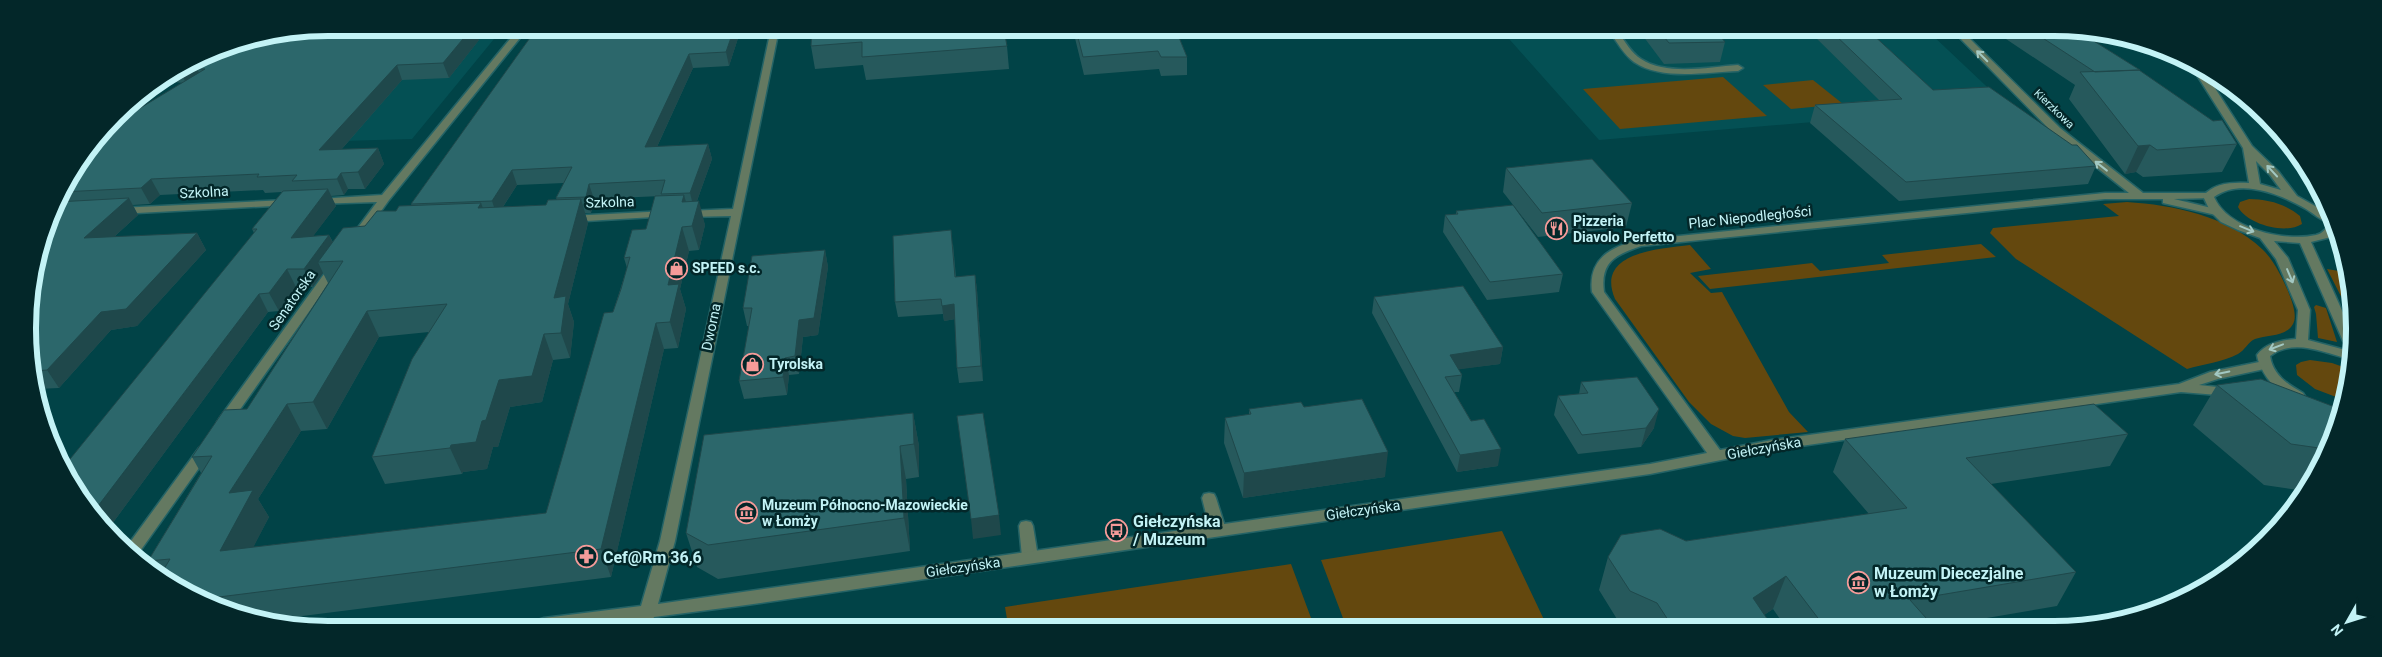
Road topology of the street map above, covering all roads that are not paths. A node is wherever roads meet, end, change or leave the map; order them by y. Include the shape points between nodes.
1 (517, 36) edge
2 (774, 36) edge
3 (1617, 36) edge
4 (1962, 36) edge
5 (1738, 68) dead end
6 (2203, 77) edge
7 (2248, 148) junction
8 (2255, 187) junction
9 (2140, 196) junction
10 (2208, 196) junction
11 (2292, 197) junction
12 (385, 198) junction
13 (103, 212) edge
14 (737, 212) junction
15 (2216, 212) junction
16 (2323, 214) edge
17 (559, 219) edge
18 (384, 226) edge
19 (364, 227) junction
20 (2330, 234) edge
21 (2264, 235) junction
22 (2305, 241) junction
23 (2346, 334) edge
24 (2302, 344) junction
25 (2344, 353) edge
26 (2264, 365) junction
27 (2182, 388) junction
28 (2285, 389) junction
29 (2262, 391) edge
30 (2246, 392) edge
31 (2307, 401) edge
32 (1717, 456) junction
33 (1209, 498) dead end
34 (1026, 526) dead end
35 (1218, 530) junction
36 (135, 547) edge
37 (1030, 557) junction
38 (645, 618) edge
39 (594, 621) edge

1 - 12 street, Senatorska
2 - 14 street, Dworna
3 - 5 street via 1632,56 1650,66 1676,70
9 -> 4 street, Kierzkowa via 2056,130
6 - 7 street
7 - 8 street
11 -> 7 street via 2274,173
8 - 10 street via 2223,187
8 - 11 street
9 - 10 street, Plac Niepodległości
9 - 15 street, Plac Niepodległości
9 - 32 street, Plac Niepodległości via 2106,196 1639,243 1618,250 1599,268 1595,278 1598,292
10 - 15 street
11 - 16 street
12 - 13 street, Szkolna
12 - 19 street, Senatorska
14 - 17 street, Szkolna
14 - 38 street, Dworna via 662,565
15 -> 21 street via 2237,225
18 - 19 street
19 - 36 street, Senatorska
20 - 22 street
21 - 22 street
21 -> 24 street via 2282,258 2304,310
22 - 23 street
24 - 25 street
24 -> 26 street via 2270,348 2263,355
26 -> 27 street, Giełczyńska via 2215,375
26 - 28 street via 2271,377
27 - 30 street, Giełczyńska
27 - 32 street, Giełczyńska via 1980,414
28 - 29 street
28 - 31 street
32 - 35 street, Giełczyńska via 1650,469
33 - 35 street
34 - 37 street
35 - 37 street, Giełczyńska
37 - 38 street, Giełczyńska
38 - 39 street, Giełczyńska

